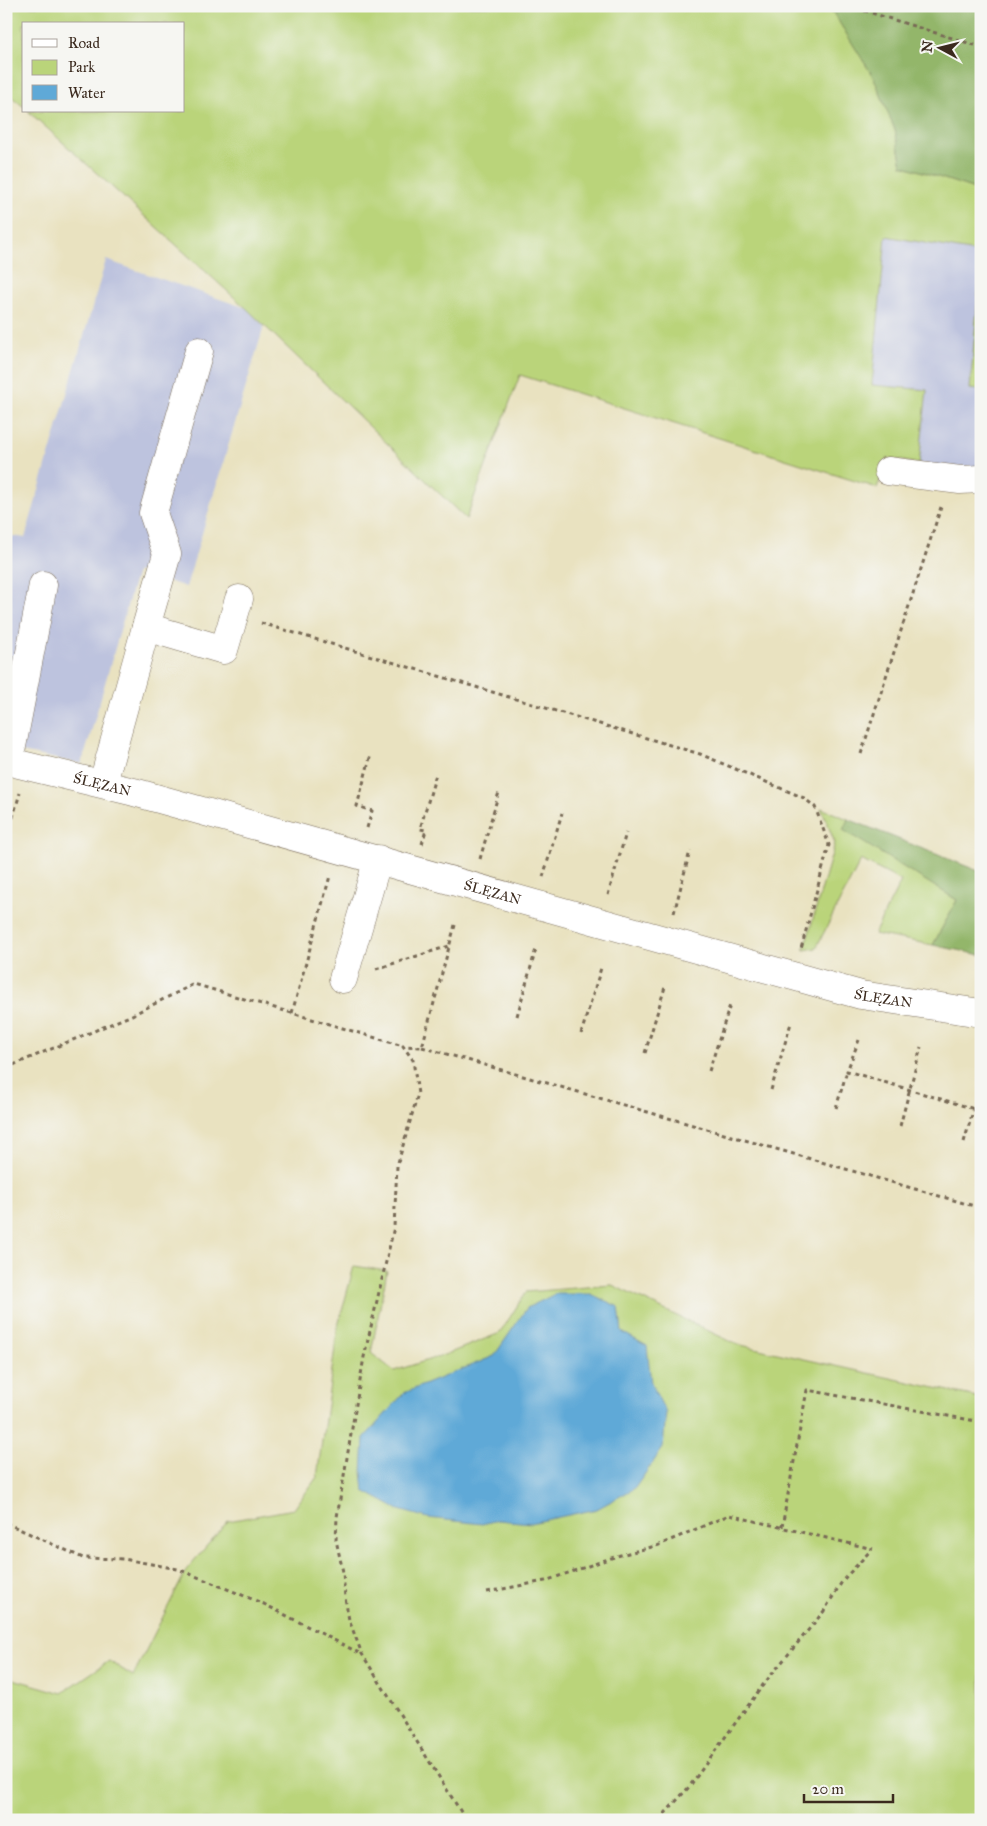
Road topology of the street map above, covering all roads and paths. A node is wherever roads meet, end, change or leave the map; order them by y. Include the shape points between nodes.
1 (849, 6) edge
2 (981, 47) edge
3 (199, 351) dead end
4 (888, 471) dead end
5 (952, 478) junction
6 (981, 479) edge
7 (44, 585) dead end
8 (236, 607) joint
9 (146, 626) junction
10 (371, 754) dead end
11 (861, 754) dead end
12 (8, 761) edge
13 (436, 774) dead end
14 (103, 783) junction
15 (28, 792) dead end
16 (499, 792) dead end
17 (562, 813) dead end
18 (366, 830) dead end
19 (626, 833) dead end
20 (6, 841) edge
21 (422, 846) dead end
22 (690, 851) dead end
23 (378, 859) junction
24 (479, 862) dead end
25 (331, 875) dead end
26 (542, 880) dead end
27 (607, 898) dead end
28 (673, 917) dead end
29 (455, 925) dead end
30 (449, 946) junction
31 (536, 949) dead end
32 (800, 954) dead end
33 (601, 968) dead end
34 (343, 979) joint
35 (665, 987) dead end
36 (730, 1005) dead end
37 (292, 1013) junction
38 (981, 1013) edge
39 (517, 1016) dead end
40 (791, 1023) dead end
41 (581, 1034) dead end
42 (858, 1040) dead end
43 (403, 1046) junction
44 (422, 1047) junction
45 (921, 1047) dead end
46 (645, 1053) dead end
47 (6, 1068) edge
48 (709, 1071) dead end
49 (847, 1071) junction
50 (981, 1084) edge
51 (771, 1090) dead end
52 (911, 1090) junction
53 (836, 1108) dead end
54 (973, 1108) junction
55 (981, 1111) edge
56 (900, 1126) dead end
57 (964, 1142) dead end
58 (981, 1208) edge
59 (981, 1422) edge
60 (6, 1523) edge
61 (782, 1527) junction
62 (486, 1592) dead end
63 (362, 1654) junction
64 (466, 1820) edge
65 (659, 1820) edge

1 - 2 path
3 - 9 street via 153,513 167,554
4 - 5 street
5 - 6 street
5 - 11 path
7 - 12 street
8 - 9 street via 224,650
8 - 32 path via 700,754 804,798 815,808 830,845
9 - 14 street
10 - 18 path via 357,806 372,811
12 - 14 street, ŚLĘZAN
13 - 21 path via 420,829 426,830
14 - 23 street, ŚLĘZAN
15 - 20 path via 21,790
16 - 24 path
17 - 26 path
19 - 27 path
22 - 28 path
23 - 34 street
23 - 38 street, ŚLĘZAN via 860,995
25 - 37 path
29 - 30 path
30 - 34 path
30 - 44 path
31 - 39 path
33 - 41 path
35 - 46 path
36 - 48 path
37 - 43 path
37 - 47 path via 194,984 132,1015
40 - 51 path
42 - 49 path
43 - 44 path
43 - 63 path via 414,1060 418,1094 397,1166 394,1227 364,1357 337,1517 336,1540 349,1620
44 - 58 path
45 - 52 path
49 - 52 path
49 - 53 path
50 - 54 path
52 - 54 path
52 - 56 path
54 - 55 path
54 - 57 path
59 - 61 path via 807,1390
60 - 63 path via 83,1558 124,1559 178,1569 264,1604
61 - 62 path via 730,1515 659,1545 545,1581
61 - 65 path via 873,1549 843,1580 824,1611 764,1685 689,1787
63 - 64 path

